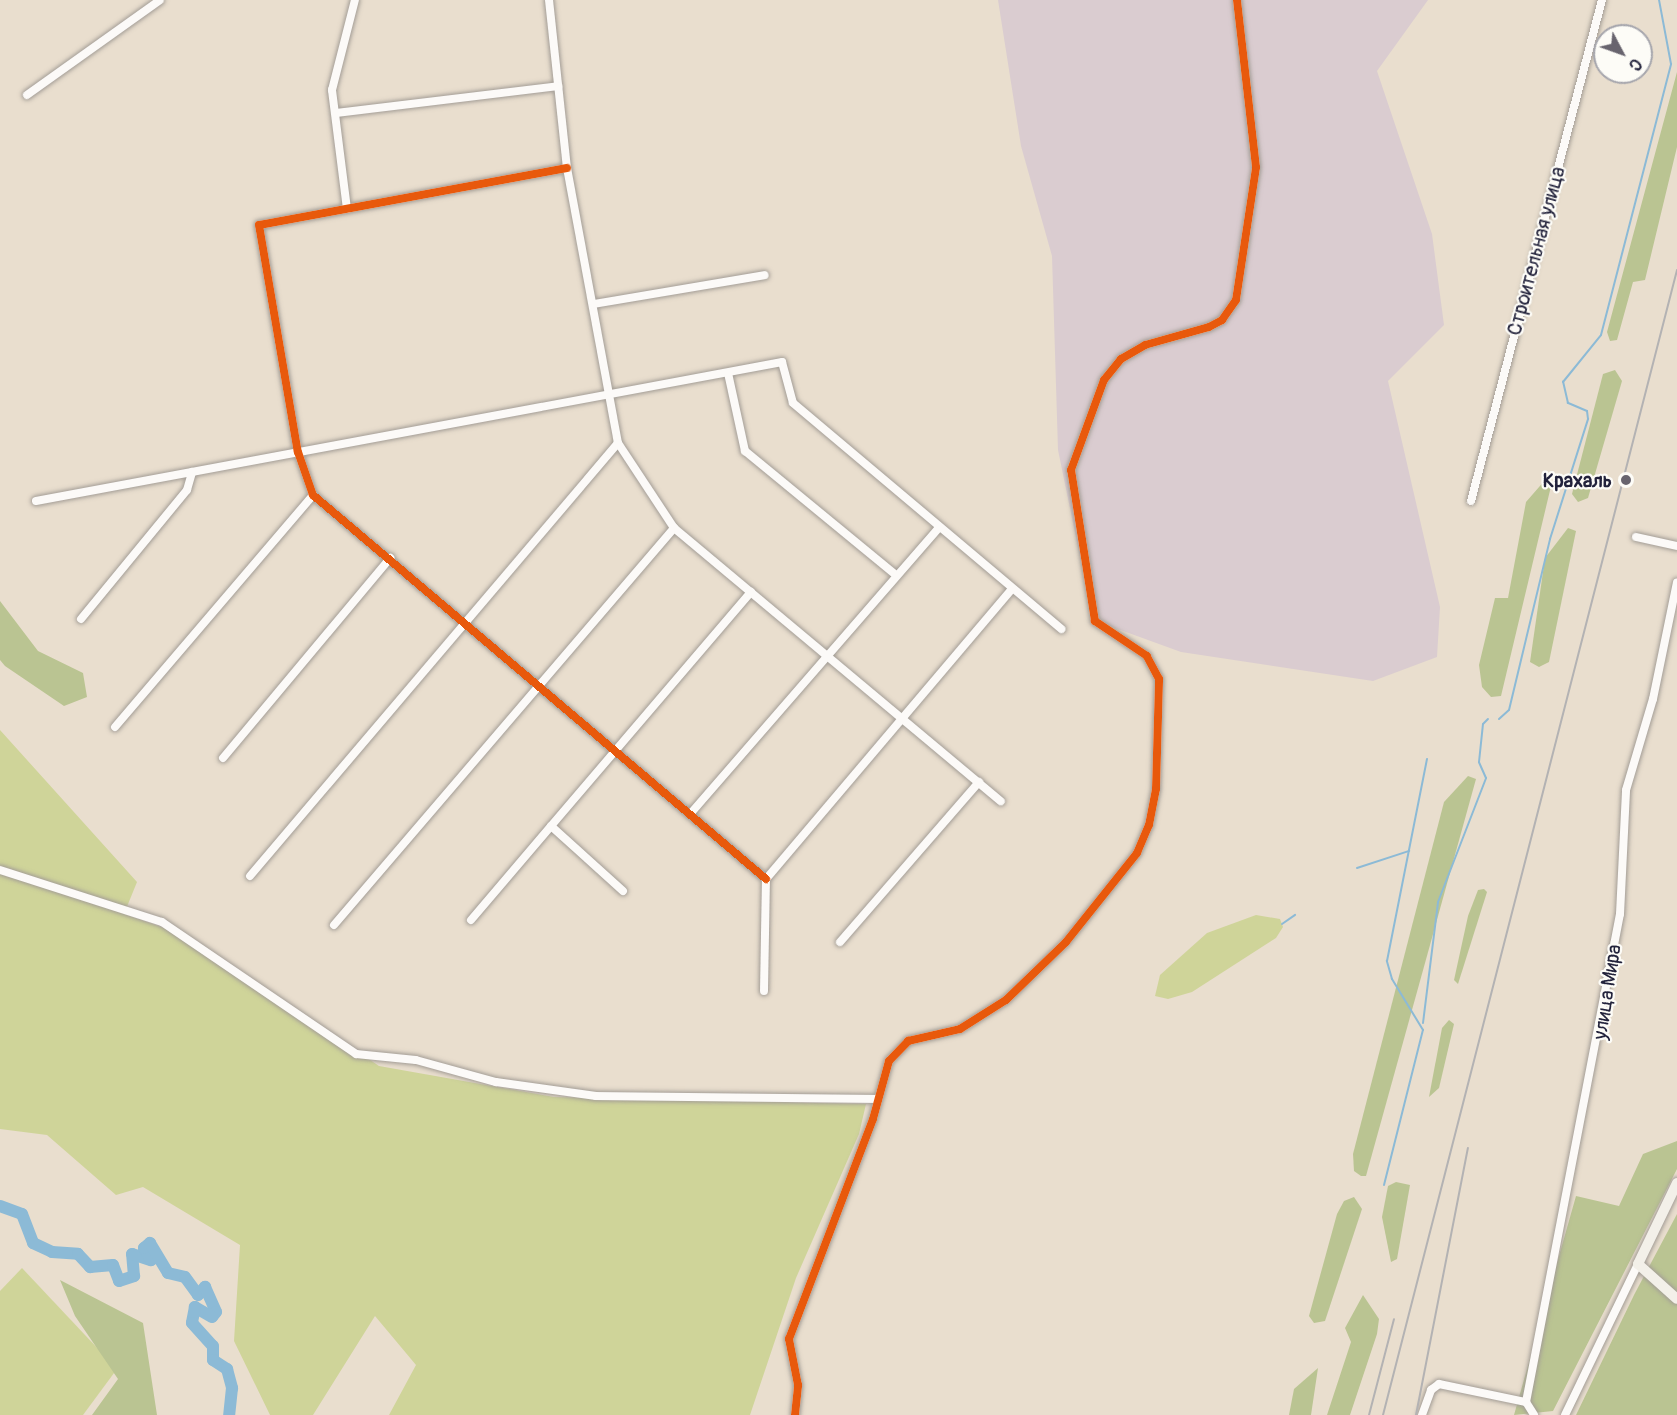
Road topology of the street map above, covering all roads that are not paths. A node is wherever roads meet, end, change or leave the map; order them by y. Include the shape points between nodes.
1 (160, 0) edge
2 (356, 0) edge
3 (549, 0) edge
4 (1237, 0) edge
5 (1602, 0) edge
6 (558, 86) junction
7 (27, 95) dead end
8 (336, 113) junction
9 (567, 168) junction
10 (347, 209) junction
11 (765, 275) dead end
12 (594, 304) junction
13 (728, 373) junction
14 (611, 396) junction
15 (618, 443) junction
16 (298, 452) junction
17 (192, 472) junction
18 (313, 495) junction
19 (36, 501) dead end
20 (1471, 501) dead end
21 (674, 528) junction
22 (939, 528) junction
23 (1635, 537) dead end
24 (1677, 546) edge
25 (390, 558) junction
26 (896, 575) junction
27 (1677, 582) edge
28 (1011, 590) junction
29 (751, 592) junction
30 (81, 619) dead end
31 (466, 622) junction
32 (1061, 628) dead end
33 (828, 657) junction
34 (542, 687) junction
35 (903, 719) junction
36 (115, 727) dead end
37 (616, 750) junction
38 (223, 758) dead end
39 (978, 782) junction
40 (1001, 801) dead end
41 (691, 813) junction
42 (551, 826) junction
43 (0, 870) edge
44 (250, 876) dead end
45 (766, 879) junction
46 (623, 891) dead end
47 (471, 920) dead end
48 (334, 925) dead end
49 (840, 942) dead end
50 (764, 991) dead end
51 (877, 1099) junction
52 (1677, 1183) edge
53 (1638, 1264) junction
54 (1677, 1299) edge
55 (1526, 1402) junction
56 (795, 1415) edge
57 (1422, 1415) edge
58 (1534, 1415) edge
59 (1565, 1415) edge

1 - 7 street
2 - 8 street via 332,90
3 - 6 street
4 - 51 street via 1256,167 1236,300 1222,321 1145,345 1121,359 1104,380 1071,470 1095,621 1148,656 1159,679 1156,789 1149,825 1128,864 1044,965 977,1021 904,1044 885,1068
5 - 20 street, Строительная улица
6 - 8 street
6 - 9 street
8 - 10 street
9 - 10 street
9 - 12 street
10 - 16 street via 259,225
11 - 12 street
12 - 14 street
13 - 14 street
13 - 22 street via 782,362 793,403
13 - 26 street via 745,452
14 - 15 street
14 - 16 street
15 - 21 street
15 - 31 street
16 - 17 street
16 - 18 street
17 - 19 street
17 - 30 street via 187,490
18 - 25 street
18 - 36 street
21 - 29 street
21 - 34 street
22 - 26 street
22 - 28 street
23 - 24 street
25 - 31 street
25 - 38 street
26 - 33 street
27 - 55 street, улица Мира via 1653,699 1626,789 1620,914
28 - 32 street
28 - 35 street
29 - 33 street
29 - 37 street
31 - 34 street
31 - 44 street
33 - 35 street
33 - 41 street
34 - 37 street
34 - 48 street
35 - 39 street
35 - 45 street
37 - 41 street
37 - 42 street
39 - 40 street
39 - 49 street
41 - 45 street
42 - 46 street
42 - 47 street
43 - 51 street via 162,922 356,1054 417,1060 496,1082 596,1096
45 - 50 street
51 - 56 street via 789,1339 798,1385
52 - 53 street
53 - 54 street
53 - 59 street
55 - 57 street via 1439,1384 1431,1390
55 - 58 street

